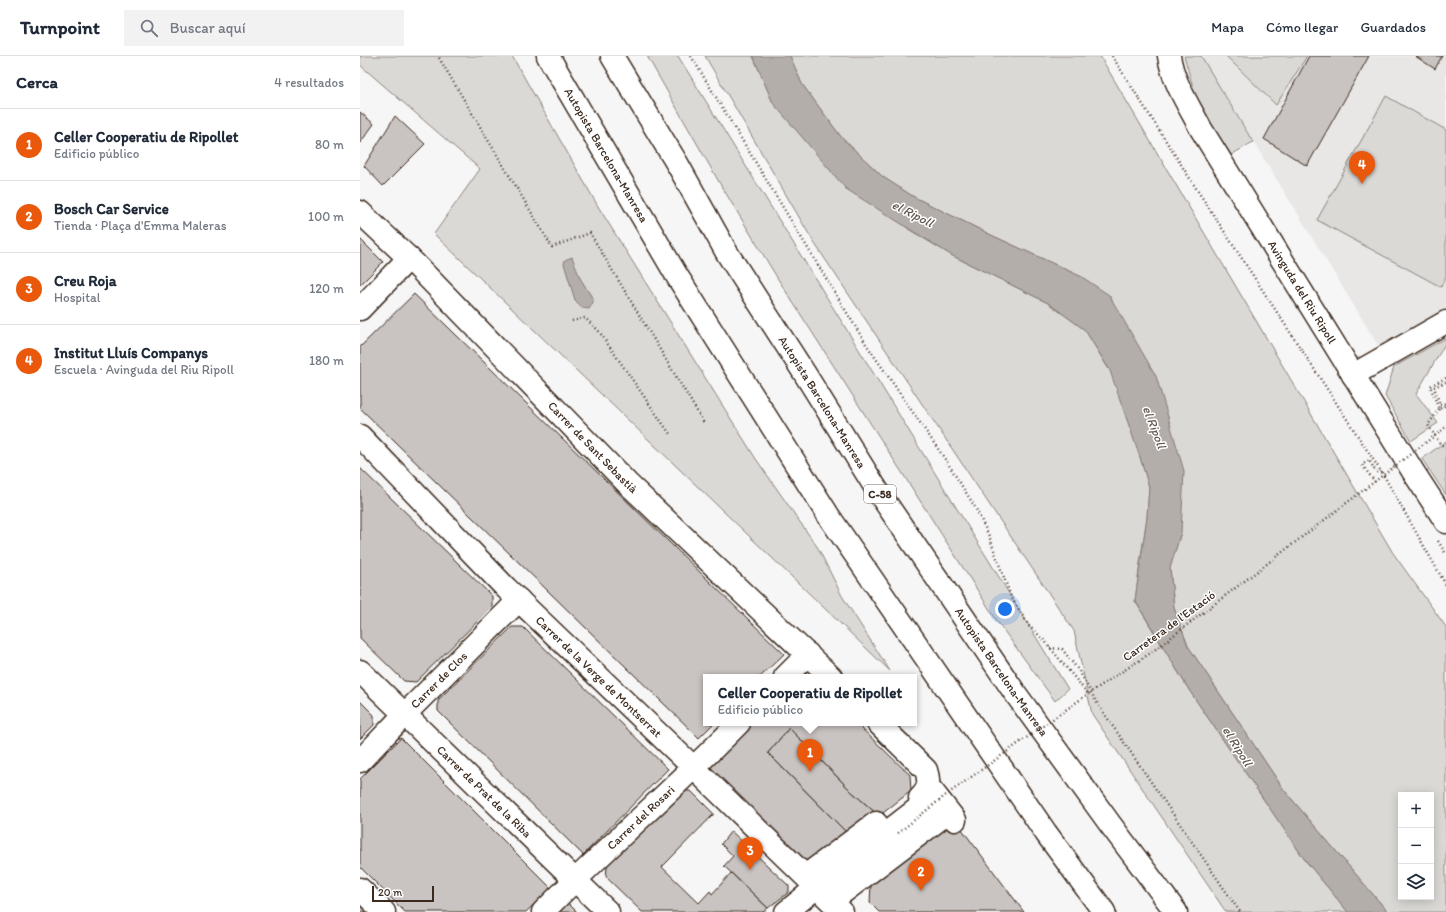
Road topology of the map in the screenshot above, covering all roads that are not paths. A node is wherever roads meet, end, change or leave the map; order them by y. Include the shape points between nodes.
1 (548, 56) edge
2 (612, 56) edge
3 (1169, 56) edge
4 (360, 212) edge
5 (409, 258) junction
6 (360, 309) edge
7 (1446, 322) edge
8 (1353, 375) junction
9 (360, 436) edge
10 (1446, 522) edge
11 (519, 600) junction
12 (808, 654) junction
13 (360, 671) edge
14 (788, 674) edge
15 (828, 674) edge
16 (404, 715) junction
17 (736, 726) edge
18 (881, 726) edge
19 (360, 762) edge
20 (693, 767) junction
21 (956, 820) dead end
22 (575, 879) junction
23 (815, 879) junction
24 (360, 889) edge
25 (840, 904) edge
26 (384, 912) edge
27 (543, 912) edge
28 (608, 912) edge
29 (786, 912) edge
30 (1104, 912) edge
31 (1176, 912) edge

1 - 30 main road, Autopista Barcelona-Manresa via 677,276 828,515 1046,833
2 - 31 main road, Autopista Barcelona-Manresa / C-58 via 678,165 727,253 806,374 877,490 1015,693
3 - 8 main road, Avinguda del Riu Ripoll via 1181,90 1201,129
4 - 5 main road, Carrer de Sant Sebastià
5 - 6 main road
5 - 12 main road, Carrer de Sant Sebastià via 627,483
7 - 8 main road
8 - 10 main road, Avinguda del Riu Ripoll
9 - 11 main road, Carrer de la Verge de Montserrat
11 - 16 main road, Carrer de Clos
11 - 20 main road, Carrer de la Verge de Montserrat
12 - 14 main road
12 - 15 main road, Carrer de Sant Sebastià
13 - 16 main road, Carrer de Prat de la Riba
16 - 19 main road, Carrer de Clos
16 - 22 main road, Carrer de Prat de la Riba
17 - 20 main road, Carrer del Rosari
18 - 21 main road via 926,770 928,778 924,792
20 - 22 main road, Carrer del Rosari
20 - 23 main road, Carrer de la Verge de Montserrat
22 - 27 main road, Carrer del Rosari
22 - 28 main road, Carrer de Prat de la Riba
23 - 25 main road, Carrer de la Verge de Montserrat
23 - 25 main road via 894,841
23 - 29 main road
24 - 26 main road

